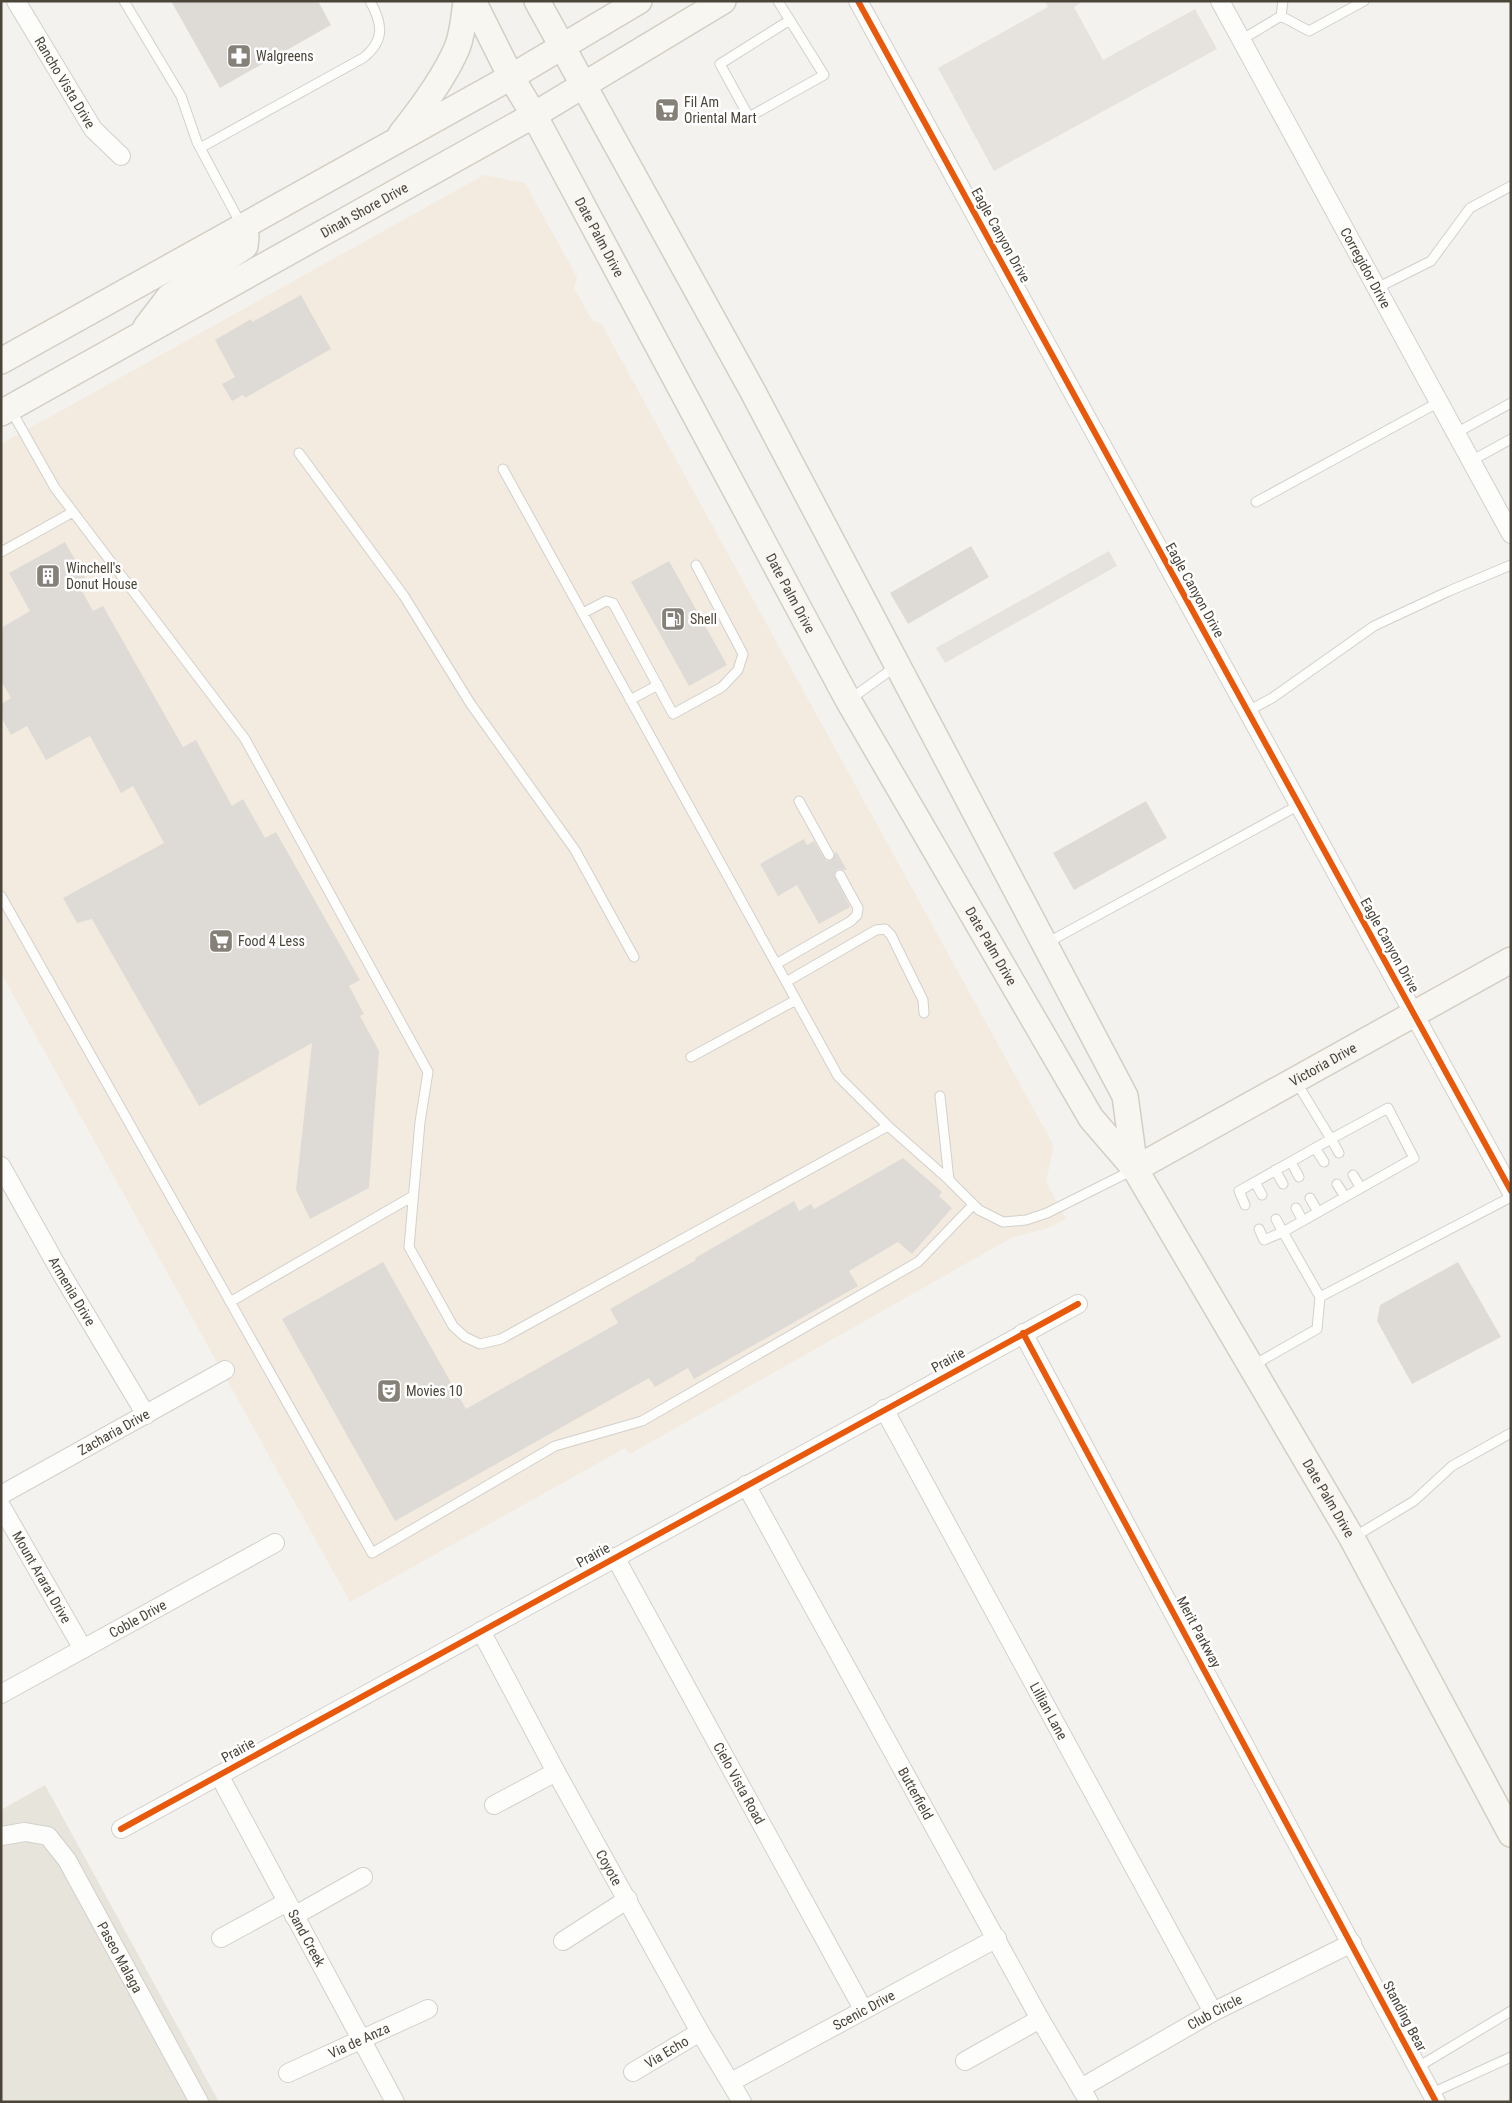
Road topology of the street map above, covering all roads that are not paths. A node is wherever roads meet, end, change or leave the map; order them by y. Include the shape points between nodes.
1 (16, 1) edge
2 (124, 1) edge
3 (370, 1) edge
4 (466, 1) edge
5 (474, 1) edge
6 (537, 1) edge
7 (639, 1) edge
8 (724, 1) edge
9 (778, 1) edge
10 (858, 1) edge
11 (1220, 1) edge
12 (1283, 1) edge
13 (1364, 1) edge
14 (1281, 16) junction
15 (790, 20) junction
16 (1241, 40) junction
17 (562, 47) junction
18 (511, 77) junction
19 (584, 85) junction
20 (534, 115) junction
21 (395, 141) junction
22 (200, 148) junction
23 (121, 156) dead end
24 (1511, 186) edge
25 (243, 226) junction
26 (1377, 288) junction
27 (138, 336) junction
28 (1, 361) edge
29 (1439, 402) junction
30 (1511, 403) edge
31 (4, 404) edge
32 (1456, 433) junction
33 (1511, 439) edge
34 (299, 453) dead end
35 (1471, 462) junction
36 (503, 469) dead end
37 (1256, 502) dead end
38 (73, 512) junction
39 (1511, 534) edge
40 (1, 552) edge
41 (696, 565) dead end
42 (1511, 566) edge
43 (583, 613) junction
44 (898, 665) junction
45 (658, 685) junction
46 (630, 700) junction
47 (848, 700) junction
48 (1248, 711) junction
49 (799, 801) dead end
50 (1299, 805) junction
51 (829, 855) dead end
52 (840, 874) dead end
53 (1, 896) edge
54 (1045, 944) junction
55 (634, 957) dead end
56 (1511, 960) edge
57 (776, 964) junction
58 (786, 982) junction
59 (796, 1000) junction
60 (924, 1013) dead end
61 (1414, 1014) junction
62 (691, 1057) dead end
63 (1295, 1080) junction
64 (940, 1096) dead end
65 (888, 1126) junction
66 (1331, 1139) junction
67 (1315, 1148) junction
68 (1339, 1153) dead end
69 (1291, 1162) junction
70 (1324, 1162) dead end
71 (1, 1166) edge
72 (1135, 1169) junction
73 (1275, 1170) junction
74 (1353, 1175) dead end
75 (1299, 1177) dead end
76 (949, 1180) junction
77 (1255, 1182) junction
78 (1283, 1184) dead end
79 (1337, 1184) dead end
80 (1361, 1188) junction
81 (1511, 1191) edge
82 (1262, 1195) dead end
83 (413, 1196) junction
84 (1511, 1196) edge
85 (1310, 1198) dead end
86 (1344, 1198) junction
87 (973, 1204) junction
88 (1245, 1205) dead end
89 (1296, 1208) dead end
90 (1318, 1212) junction
91 (1276, 1219) dead end
92 (1303, 1221) junction
93 (1258, 1229) dead end
94 (1283, 1232) junction
95 (1320, 1297) junction
96 (230, 1302) junction
97 (1078, 1304) dead end
98 (1024, 1333) junction
99 (1251, 1367) junction
100 (225, 1370) dead end
101 (884, 1409) junction
102 (146, 1415) junction
103 (1511, 1433) edge
104 (746, 1485) junction
105 (1, 1496) edge
106 (1, 1506) edge
107 (1352, 1538) junction
108 (275, 1542) dead end
109 (615, 1557) junction
110 (481, 1631) junction
111 (83, 1649) junction
112 (1, 1694) edge
113 (556, 1772) junction
114 (219, 1775) junction
115 (494, 1805) dead end
116 (121, 1829) dead end
117 (1511, 1834) edge
118 (1, 1836) edge
119 (364, 1877) dead end
120 (628, 1899) junction
121 (290, 1909) junction
122 (221, 1938) dead end
123 (997, 1938) junction
124 (563, 1941) dead end
125 (1352, 1943) junction
126 (428, 2009) dead end
127 (863, 2009) junction
128 (1511, 2011) edge
129 (1213, 2012) junction
130 (1040, 2019) junction
131 (700, 2032) junction
132 (360, 2039) junction
133 (1511, 2057) edge
134 (965, 2061) dead end
135 (1418, 2067) junction
136 (633, 2072) dead end
137 (288, 2073) dead end
138 (731, 2082) junction
139 (1085, 2095) edge
140 (1434, 2097) edge
141 (199, 2102) edge
142 (395, 2102) edge
143 (742, 2102) edge

1 - 23 street, Rancho Vista Drive via 93,129
2 - 22 lane via 181,96
3 - 22 lane via 380,23 378,42 373,50
4 - 21 main road via 457,48 432,93
5 - 18 main road, Date Palm Drive
6 - 17 main road, Date Palm Drive
7 - 17 main road
8 - 19 main road, Dinah Shore Drive
9 - 15 lane
10 - 48 street, Eagle Canyon Drive
11 - 16 street, Corregidor Drive
12 - 14 lane
13 - 14 lane via 1309,31
14 - 16 lane
15 - 15 lane via 824,75 749,116 720,64
16 - 26 street, Corregidor Drive
17 - 18 main road
17 - 19 main road, Date Palm Drive
18 - 20 main road, Date Palm Drive
18 - 21 main road
19 - 20 main road, Dinah Shore Drive
19 - 44 main road, Date Palm Drive via 752,390
20 - 27 main road, Dinah Shore Drive
20 - 47 main road, Date Palm Drive
21 - 25 main road
22 - 25 lane
24 - 26 lane via 1470,208 1431,261
25 - 27 main road via 245,246 169,297
25 - 28 main road
26 - 29 street, Corregidor Drive
27 - 31 main road, Dinah Shore Drive
29 - 32 street, Corregidor Drive
29 - 37 lane
30 - 32 lane
31 - 38 lane
32 - 35 street, Corregidor Drive
33 - 35 lane
34 - 55 lane via 404,596 470,703 575,850
35 - 39 street, Corregidor Drive
36 - 43 lane
38 - 40 lane
38 - 83 lane via 245,739 428,1072
41 - 45 lane via 743,654 738,670 722,687 673,714
42 - 48 lane via 1374,626 1272,698
43 - 45 lane via 606,601 613,603
43 - 46 lane
44 - 47 lane
44 - 54 main road, Date Palm Drive
45 - 46 lane
46 - 57 lane
47 - 72 main road, Date Palm Drive via 1091,1118
48 - 50 street, Eagle Canyon Drive
49 - 51 lane
50 - 54 lane
50 - 61 street, Eagle Canyon Drive
52 - 57 lane via 858,908 857,915
53 - 96 lane
54 - 72 main road, Date Palm Drive via 1125,1096
56 - 61 main road, Victoria Drive
57 - 58 lane
58 - 59 lane
58 - 60 lane via 876,930 884,929 891,935 923,1000
59 - 62 lane
59 - 65 lane via 838,1076
61 - 63 main road, Victoria Drive
61 - 81 street, Eagle Canyon Drive
63 - 66 lane
63 - 72 main road, Victoria Drive
64 - 76 lane
65 - 76 lane
65 - 83 lane via 501,1339 480,1344 453,1326 409,1247
66 - 67 lane
66 - 68 lane
66 - 80 lane via 1388,1108 1414,1158
67 - 69 lane
67 - 70 lane
69 - 73 lane
69 - 75 lane
71 - 102 street, Armenia Drive
72 - 87 lane via 1047,1213 1026,1220 1003,1222
72 - 99 main road, Date Palm Drive
73 - 77 lane
73 - 78 lane
74 - 80 lane
76 - 87 lane
77 - 82 lane
77 - 88 lane via 1239,1191
79 - 86 lane
80 - 86 lane
83 - 96 lane
84 - 95 lane
85 - 90 lane
86 - 90 lane
87 - 96 lane via 918,1262 642,1422 556,1446 372,1553
89 - 92 lane
90 - 92 lane
91 - 94 lane
92 - 94 lane
93 - 94 lane via 1264,1240
94 - 95 lane
95 - 99 lane via 1317,1328
97 - 98 street, Prairie
98 - 101 street, Prairie
98 - 125 street, Merit Parkway
99 - 107 main road, Date Palm Drive
100 - 102 street, Zacharia Drive
101 - 104 street, Prairie
101 - 129 street, Lillian Lane
102 - 105 street, Zacharia Drive
103 - 107 lane via 1452,1466 1414,1501
104 - 109 street, Prairie
104 - 123 street, Butterfield
106 - 111 street, Mount Ararat Drive
107 - 117 main road, Date Palm Drive
108 - 111 street, Coble Drive
109 - 110 street, Prairie
109 - 127 street, Cielo Vista Road
110 - 113 street, Coyote
110 - 114 street, Prairie
111 - 112 street, Coble Drive
113 - 115 street
113 - 120 street, Coyote
114 - 116 street, Prairie
114 - 121 street, Sand Creek
118 - 141 street, Paseo Malaga via 25,1832 48,1836 66,1860
119 - 121 street
120 - 124 street
120 - 131 street, Coyote
121 - 122 street
121 - 132 street, Sand Creek
123 - 127 street, Scenic Drive
123 - 130 street, Butterfield
125 - 129 street, Club Circle
125 - 135 street, Standing Bear
126 - 132 street, Via de Anza
127 - 138 street, Scenic Drive
128 - 135 lane
129 - 139 street, Club Circle
130 - 134 street
130 - 139 street, Butterfield
131 - 136 street, Via Echo
131 - 138 street, Coyote
132 - 137 street, Via de Anza
132 - 142 street, Sand Creek
133 - 140 lane
135 - 140 street, Standing Bear
138 - 143 street, Coyote

